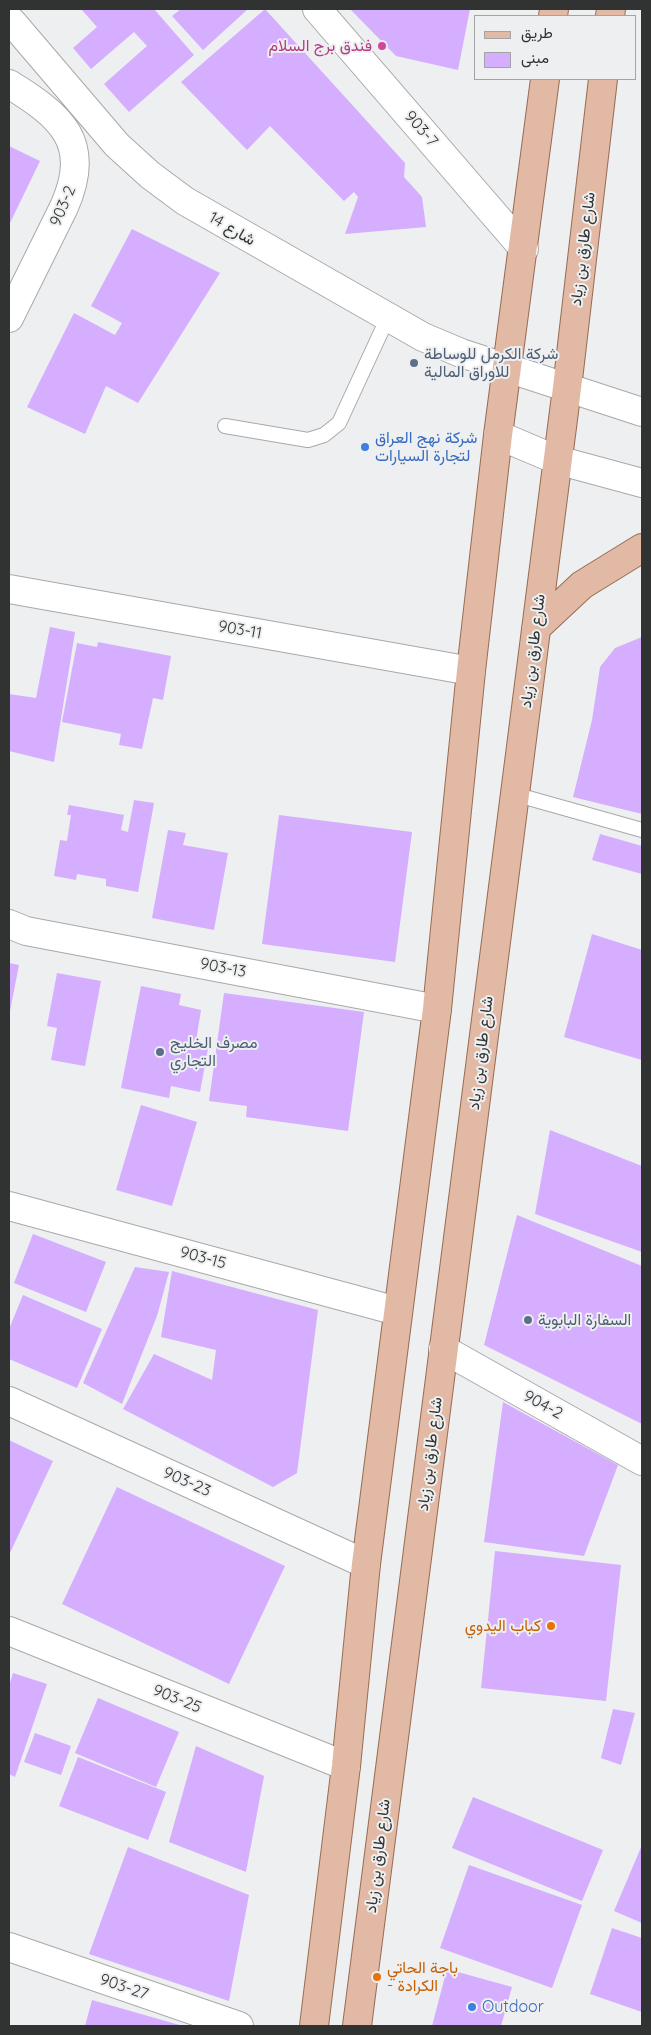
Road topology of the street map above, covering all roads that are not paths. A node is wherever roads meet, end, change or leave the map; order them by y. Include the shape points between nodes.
1 (317, 9) edge
2 (10, 20) edge
3 (545, 80) edge
4 (603, 80) edge
5 (9, 84) edge
6 (524, 250) junction
7 (388, 317) junction
8 (9, 318) edge
9 (507, 368) junction
10 (567, 388) junction
11 (642, 412) edge
12 (225, 426) dead end
13 (498, 435) junction
14 (557, 460) junction
15 (642, 483) edge
16 (642, 548) edge
17 (9, 589) edge
18 (536, 628) junction
19 (471, 671) junction
20 (514, 794) junction
21 (642, 830) edge
22 (9, 924) edge
23 (438, 1009) junction
24 (9, 1206) edge
25 (398, 1311) junction
26 (443, 1349) junction
27 (9, 1401) edge
28 (642, 1461) edge
29 (366, 1564) junction
30 (9, 1632) edge
31 (346, 1766) junction
32 (9, 1947) edge
33 (239, 2026) edge
34 (314, 2026) edge
35 (357, 2026) edge

1 - 6 street, 903-7
2 - 7 street, شارع 14 via 99,125 150,175 185,202
3 - 6 main road
4 - 10 main road, شارع طارق بن زياد
5 - 8 street, 903-2 via 54,115 74,150 76,170 64,207
6 - 9 main road
7 - 9 street, شارع 14 via 431,340
7 - 12 lane via 339,423 324,435 308,440
9 - 10 street, شارع 14
9 - 13 main road
10 - 11 street, شارع 14
10 - 14 main road, شارع طارق بن زياد
13 - 14 street
13 - 19 main road
14 - 15 street
14 - 18 main road, شارع طارق بن زياد
16 - 18 main road via 582,585
17 - 19 street, 903-11
18 - 20 main road, شارع طارق بن زياد
19 - 23 main road
20 - 21 lane
20 - 26 main road, شارع طارق بن زياد
22 - 23 street, 903-13 via 26,931
23 - 25 main road
24 - 25 street, 903-15
25 - 29 main road
26 - 28 street, 904-2
26 - 35 main road, شارع طارق بن زياد
27 - 29 street, 903-23
29 - 31 main road
30 - 31 street, 903-25
31 - 34 main road
32 - 33 street, 903-27

